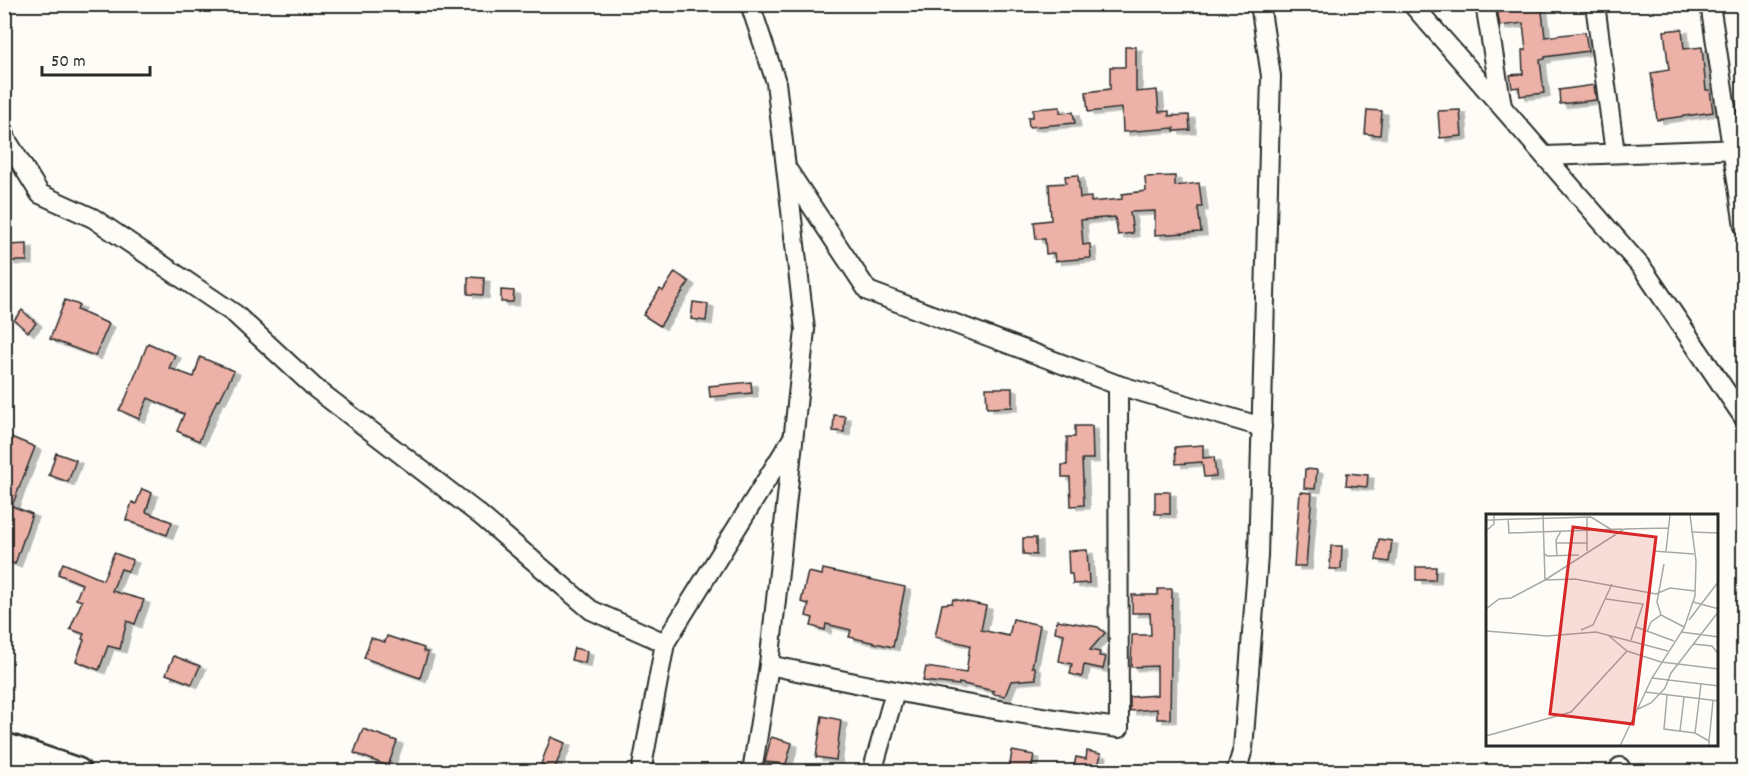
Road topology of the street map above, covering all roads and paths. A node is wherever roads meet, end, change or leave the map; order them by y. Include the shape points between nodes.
1 (750, 4) edge
2 (1260, 4) edge
3 (1412, 4) edge
4 (1485, 4) edge
5 (1595, 4) edge
6 (1710, 4) edge
7 (1502, 107) junction
8 (4, 131) edge
9 (1738, 149) edge
10 (1615, 153) junction
11 (1545, 156) junction
12 (786, 169) junction
13 (1743, 226) edge
14 (1118, 385) junction
15 (1743, 418) edge
16 (1262, 427) junction
17 (795, 435) junction
18 (665, 642) junction
19 (769, 665) junction
20 (895, 692) junction
21 (4, 747) edge
22 (77, 771) edge
23 (641, 771) edge
24 (752, 771) edge
25 (872, 771) edge
26 (1236, 771) edge

1 - 12 street via 776,82
2 - 16 street via 1271,76
3 - 7 street
4 - 7 street
5 - 10 street
6 - 9 street
7 - 11 street
8 - 18 street via 40,194 93,218 235,314 315,388 480,515 591,610
9 - 10 street
9 - 13 street
10 - 11 street
11 - 15 street via 1643,269
12 - 14 street via 868,291
12 - 17 street via 805,330
14 - 16 street
14 - 20 street via 1119,728
16 - 26 street via 1258,556 1243,749
17 - 18 street
17 - 19 street
18 - 23 street
19 - 20 street
19 - 24 street
20 - 25 street
21 - 22 main road

